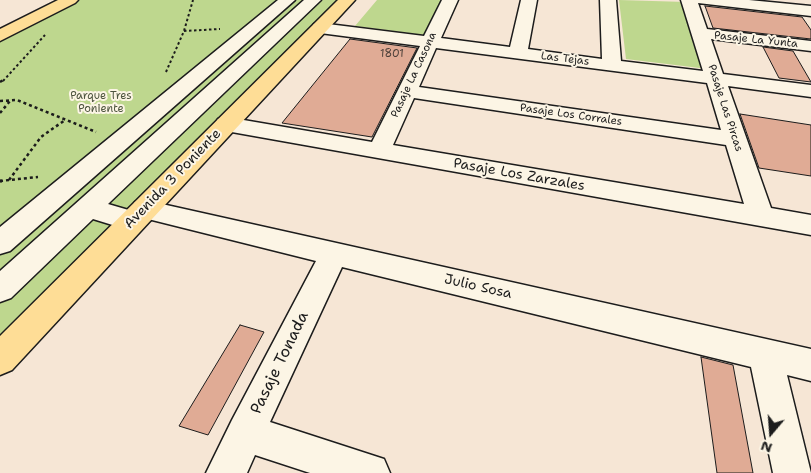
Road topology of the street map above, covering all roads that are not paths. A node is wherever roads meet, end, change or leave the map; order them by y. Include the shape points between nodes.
1 (70, 0) edge
2 (287, 0) edge
3 (314, 0) edge
4 (347, 0) edge
5 (450, 0) edge
6 (529, 0) edge
7 (608, 0) edge
8 (689, 0) edge
9 (703, 0) edge
10 (811, 11) edge
11 (314, 34) junction
12 (700, 34) junction
13 (275, 35) junction
14 (0, 36) edge
15 (430, 42) junction
16 (811, 46) edge
17 (518, 53) junction
18 (612, 65) junction
19 (715, 78) junction
20 (811, 90) edge
21 (407, 91) junction
22 (194, 110) junction
23 (230, 121) junction
24 (735, 139) junction
25 (379, 151) junction
26 (88, 208) junction
27 (138, 215) junction
28 (761, 216) junction
29 (811, 225) edge
30 (0, 243) edge
31 (334, 254) junction
32 (0, 290) edge
33 (765, 354) junction
34 (0, 359) edge
35 (811, 365) edge
36 (245, 433) junction
37 (226, 473) edge
38 (370, 473) edge
39 (793, 473) edge

1 - 14 main road
2 - 30 street
3 - 13 street
4 - 11 main road, Avenida 3 Poniente
5 - 15 street, Pasaje La Casona
6 - 17 street
7 - 18 street
8 - 12 street, Pasaje Las Pircas
9 - 10 street
11 - 13 street, Las Tejas
11 - 15 street, Las Tejas
11 - 23 main road, Avenida 3 Poniente
12 - 16 street, Pasaje La Yunta
12 - 19 street, Pasaje Las Pircas
13 - 22 street
15 - 17 street, Las Tejas
15 - 21 street, Pasaje La Casona
17 - 18 street, Las Tejas
18 - 19 street, Las Tejas
19 - 20 street, Las Tejas
19 - 24 street, Pasaje Las Pircas
21 - 24 street, Pasaje Los Corrales
21 - 25 street, Pasaje La Casona
22 - 23 street, Pasaje Los Zarzales
22 - 26 street
23 - 25 street, Pasaje Los Zarzales
23 - 27 main road, Avenida 3 Poniente
24 - 28 street, Pasaje Las Pircas
25 - 28 street, Pasaje Los Zarzales
26 - 27 street, Julio Sosa
26 - 32 street
27 - 31 street, Julio Sosa
27 - 34 main road, Avenida 3 Poniente
28 - 29 street, Pasaje Los Zarzales
31 - 33 street, Julio Sosa
31 - 36 street, Pasaje Tonada
33 - 35 street, Julio Sosa
33 - 39 street
36 - 37 street, Pasaje Tonada
36 - 38 street

